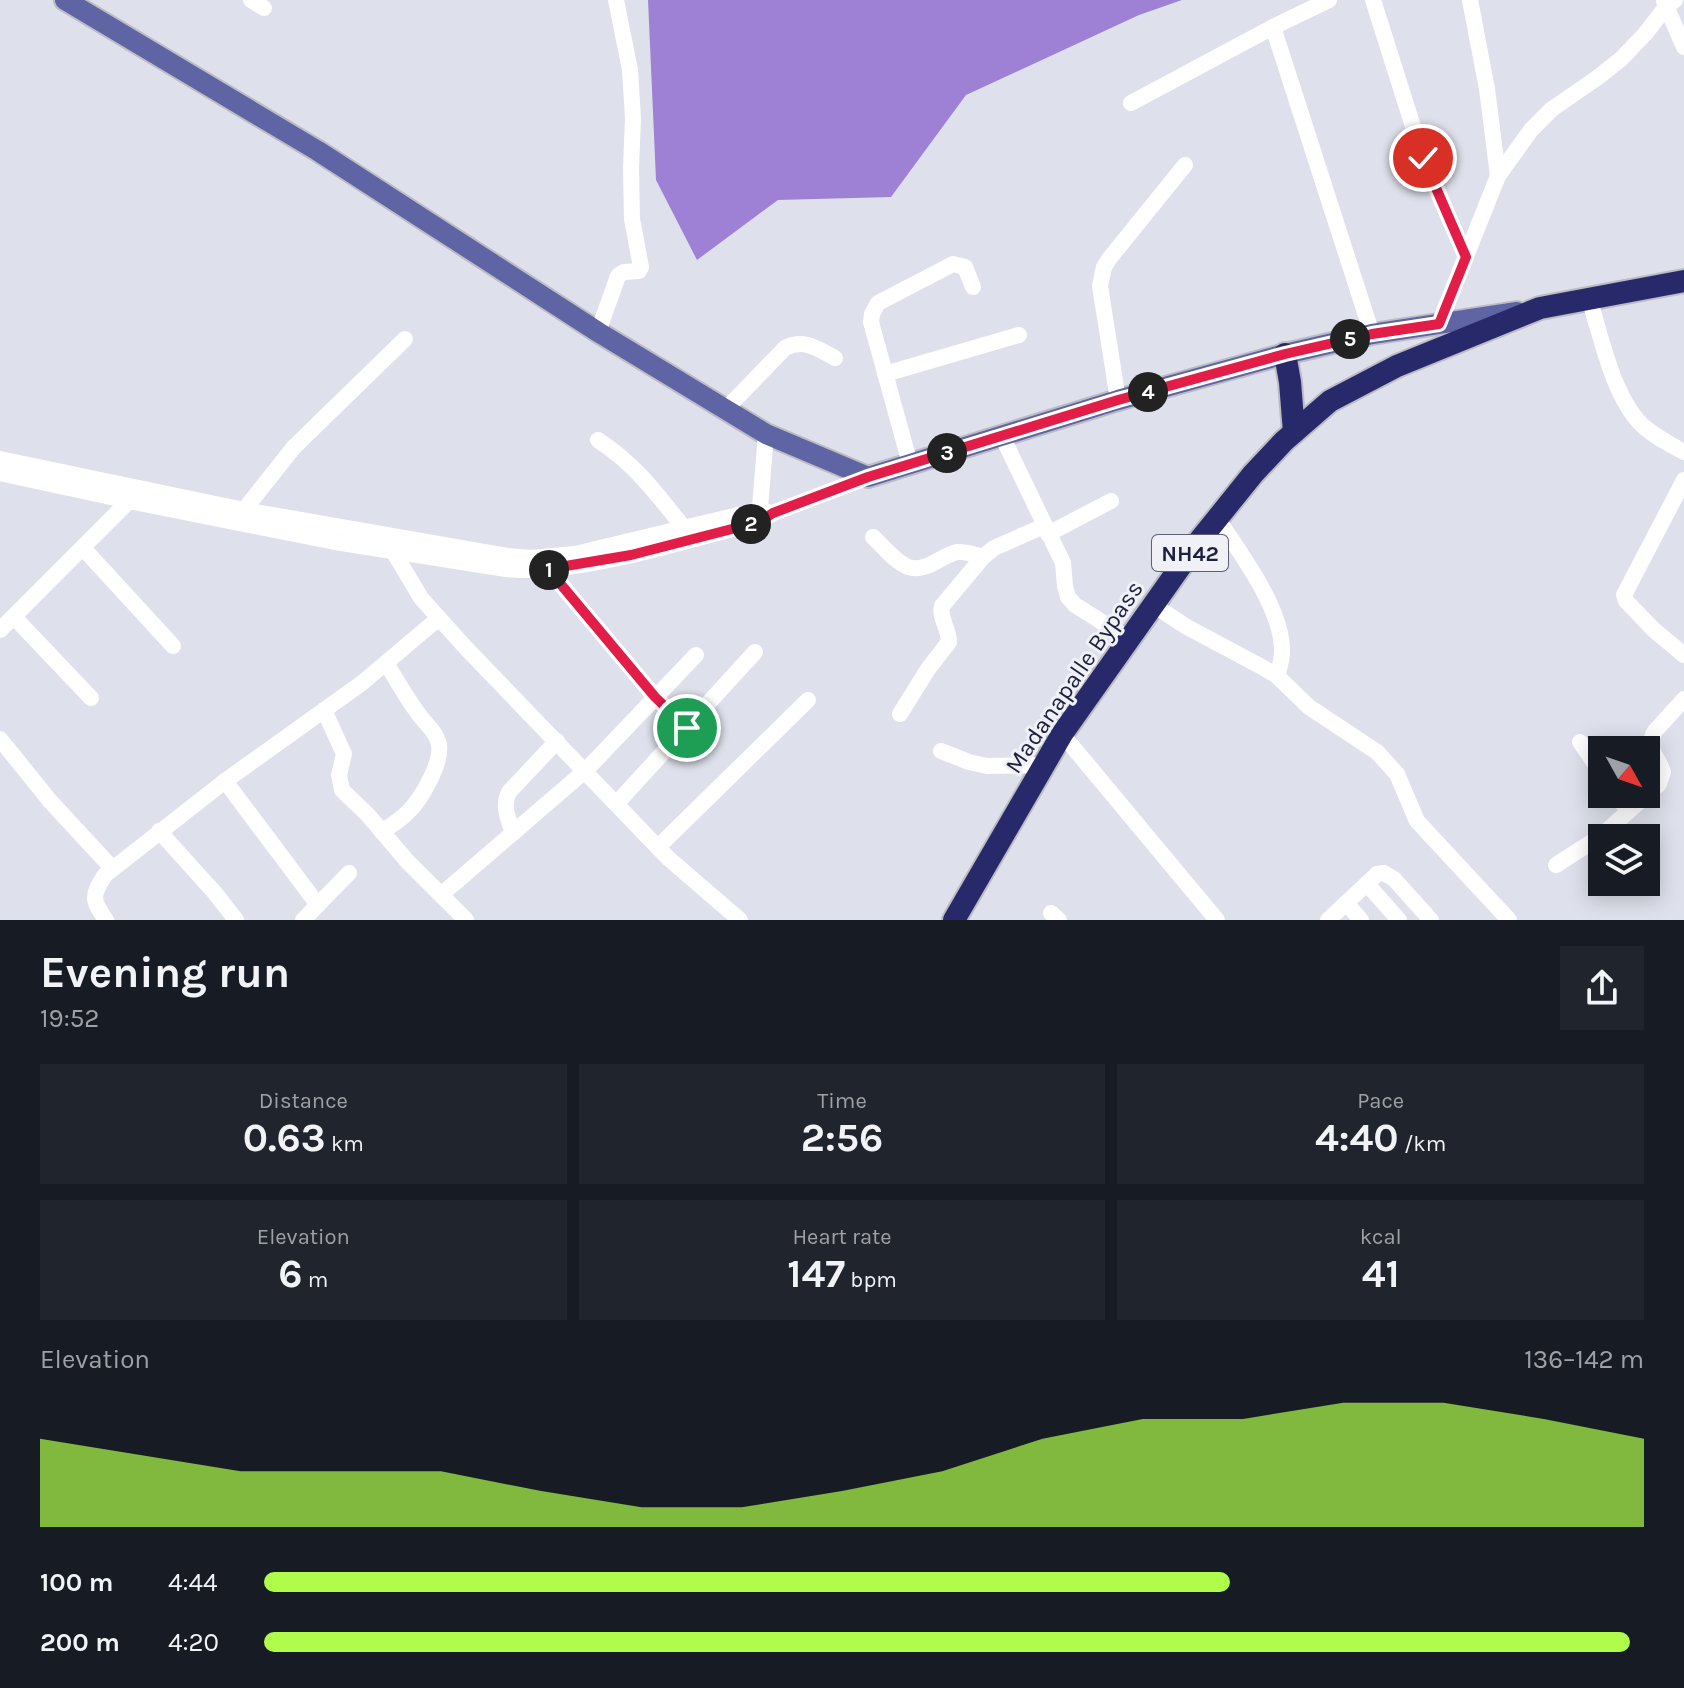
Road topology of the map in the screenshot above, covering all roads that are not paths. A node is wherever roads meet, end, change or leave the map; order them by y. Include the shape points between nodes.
1 (65, 0) edge
2 (616, 0) edge
3 (1329, 0) edge
4 (1373, 0) edge
5 (1470, 0) edge
6 (1668, 2) edge
7 (1273, 27) junction
8 (1684, 47) edge
9 (1131, 103) dead end
10 (1185, 165) dead end
11 (1498, 176) junction
12 (1466, 257) junction
13 (1684, 281) edge
14 (973, 287) dead end
15 (1589, 298) junction
16 (1540, 308) junction
17 (1439, 324) junction
18 (598, 332) junction
19 (1372, 334) junction
20 (1019, 335) dead end
21 (405, 339) dead end
22 (1285, 354) junction
23 (835, 358) dead end
24 (885, 374) junction
25 (1118, 400) junction
26 (726, 409) junction
27 (1294, 432) junction
28 (766, 434) junction
29 (1002, 436) junction
30 (598, 440) dead end
31 (1684, 452) edge
32 (0, 459) edge
33 (910, 464) junction
34 (0, 473) edge
35 (868, 477) junction
36 (1684, 480) edge
37 (143, 488) junction
38 (129, 501) junction
39 (1111, 501) dead end
40 (244, 510) junction
41 (763, 515) junction
42 (1217, 518) junction
43 (684, 528) junction
44 (1046, 530) junction
45 (873, 537) dead end
46 (388, 543) junction
47 (83, 548) junction
48 (983, 557) junction
49 (548, 569) junction
50 (1153, 605) junction
51 (14, 617) junction
52 (439, 618) junction
53 (0, 630) edge
54 (1129, 639) junction
55 (173, 646) dead end
56 (755, 652) dead end
57 (696, 655) dead end
58 (1684, 655) edge
59 (386, 663) junction
60 (1277, 676) junction
61 (655, 697) junction
62 (91, 698) dead end
63 (1684, 699) edge
64 (808, 700) dead end
65 (324, 710) junction
66 (900, 714) dead end
67 (687, 728) junction
68 (1062, 734) junction
69 (0, 739) edge
70 (557, 741) junction
71 (1580, 742) dead end
72 (941, 751) dead end
73 (1588, 754) edge
74 (1043, 765) junction
75 (586, 770) junction
76 (225, 781) junction
77 (617, 803) junction
78 (1626, 808) edge
79 (1628, 811) junction
80 (159, 831) junction
81 (382, 832) junction
82 (513, 833) junction
83 (658, 847) junction
84 (1556, 865) dead end
85 (112, 868) junction
86 (349, 873) dead end
87 (1367, 884) junction
88 (442, 894) junction
89 (1346, 903) junction
90 (318, 905) junction
91 (729, 917) edge
92 (106, 920) edge
93 (236, 920) edge
94 (303, 920) edge
95 (466, 920) edge
96 (954, 920) edge
97 (1217, 920) edge
98 (1328, 920) edge
99 (1361, 920) edge
100 (1399, 920) edge
101 (1431, 920) edge
102 (1509, 920) edge

1 - 18 main road via 318,151
2 - 18 street via 630,70 632,219 641,267 618,276
3 - 7 street
4 - 12 street via 1423,158
5 - 11 street
6 - 8 street
6 - 11 street via 1621,59 1531,130
7 - 9 street
7 - 19 street
10 - 25 street via 1101,276
11 - 12 street
12 - 17 street
13 - 15 highway, NH42
14 - 24 street via 965,267 953,264 878,303 871,322
15 - 16 highway, NH42
15 - 31 street via 1630,412 1654,435
16 - 17 main road
16 - 27 highway, Madanapalle Bypass / NH42 via 1397,366 1330,401
17 - 19 main road
18 - 26 main road
19 - 22 main road
20 - 24 street
21 - 40 street via 294,447
22 - 25 main road
22 - 27 highway
23 - 26 street via 793,343
24 - 33 street
25 - 29 main road
26 - 28 main road
27 - 42 highway, Madanapalle Bypass / NH42
28 - 35 main road
28 - 41 street
29 - 33 main road
29 - 44 street
30 - 43 street via 635,469
32 - 37 street
33 - 35 main road
34 - 38 street
35 - 41 street
36 - 58 street via 1624,595
37 - 38 street
37 - 40 street
38 - 46 street via 335,542
38 - 47 street
39 - 44 street
40 - 46 street
41 - 43 street
41 - 49 street via 631,555
42 - 50 highway, Madanapalle Bypass / NH42
42 - 60 street via 1261,586 1279,628 1283,653
43 - 46 street via 575,554 531,558
44 - 48 street
44 - 54 street via 1063,563 1068,597
45 - 48 street via 909,567 956,552
46 - 49 street via 506,569
46 - 52 street
47 - 51 street
47 - 55 street
48 - 66 street via 942,606 949,642
49 - 61 street
50 - 54 highway, Madanapalle Bypass / NH42
50 - 60 street
51 - 53 street
51 - 62 street
52 - 59 street
52 - 70 street
54 - 68 highway, Madanapalle Bypass / NH42
56 - 67 street
57 - 61 street
59 - 65 street
59 - 81 street via 436,736 440,752 419,799
60 - 102 street via 1309,707 1386,760 1404,786 1417,821
61 - 67 street
61 - 75 street
63 - 79 street via 1651,737 1663,777
64 - 83 street
65 - 76 street
65 - 81 street via 344,754 342,790
67 - 77 street
68 - 74 highway, Madanapalle Bypass / NH42
68 - 97 street
69 - 85 street
70 - 75 street
70 - 82 street via 504,801
71 - 73 street
72 - 74 street via 987,766
74 - 96 highway, Madanapalle Bypass / NH42
75 - 77 street
75 - 82 street
76 - 80 street
76 - 90 street
77 - 83 street
78 - 79 street
79 - 84 street
80 - 85 street
80 - 93 street
81 - 88 street
82 - 88 street
83 - 91 street
85 - 92 street via 95,891 95,903
86 - 90 street
87 - 89 street
87 - 100 street
87 - 101 street via 1377,874 1389,875
88 - 95 street
89 - 98 street
89 - 99 street
90 - 94 street

